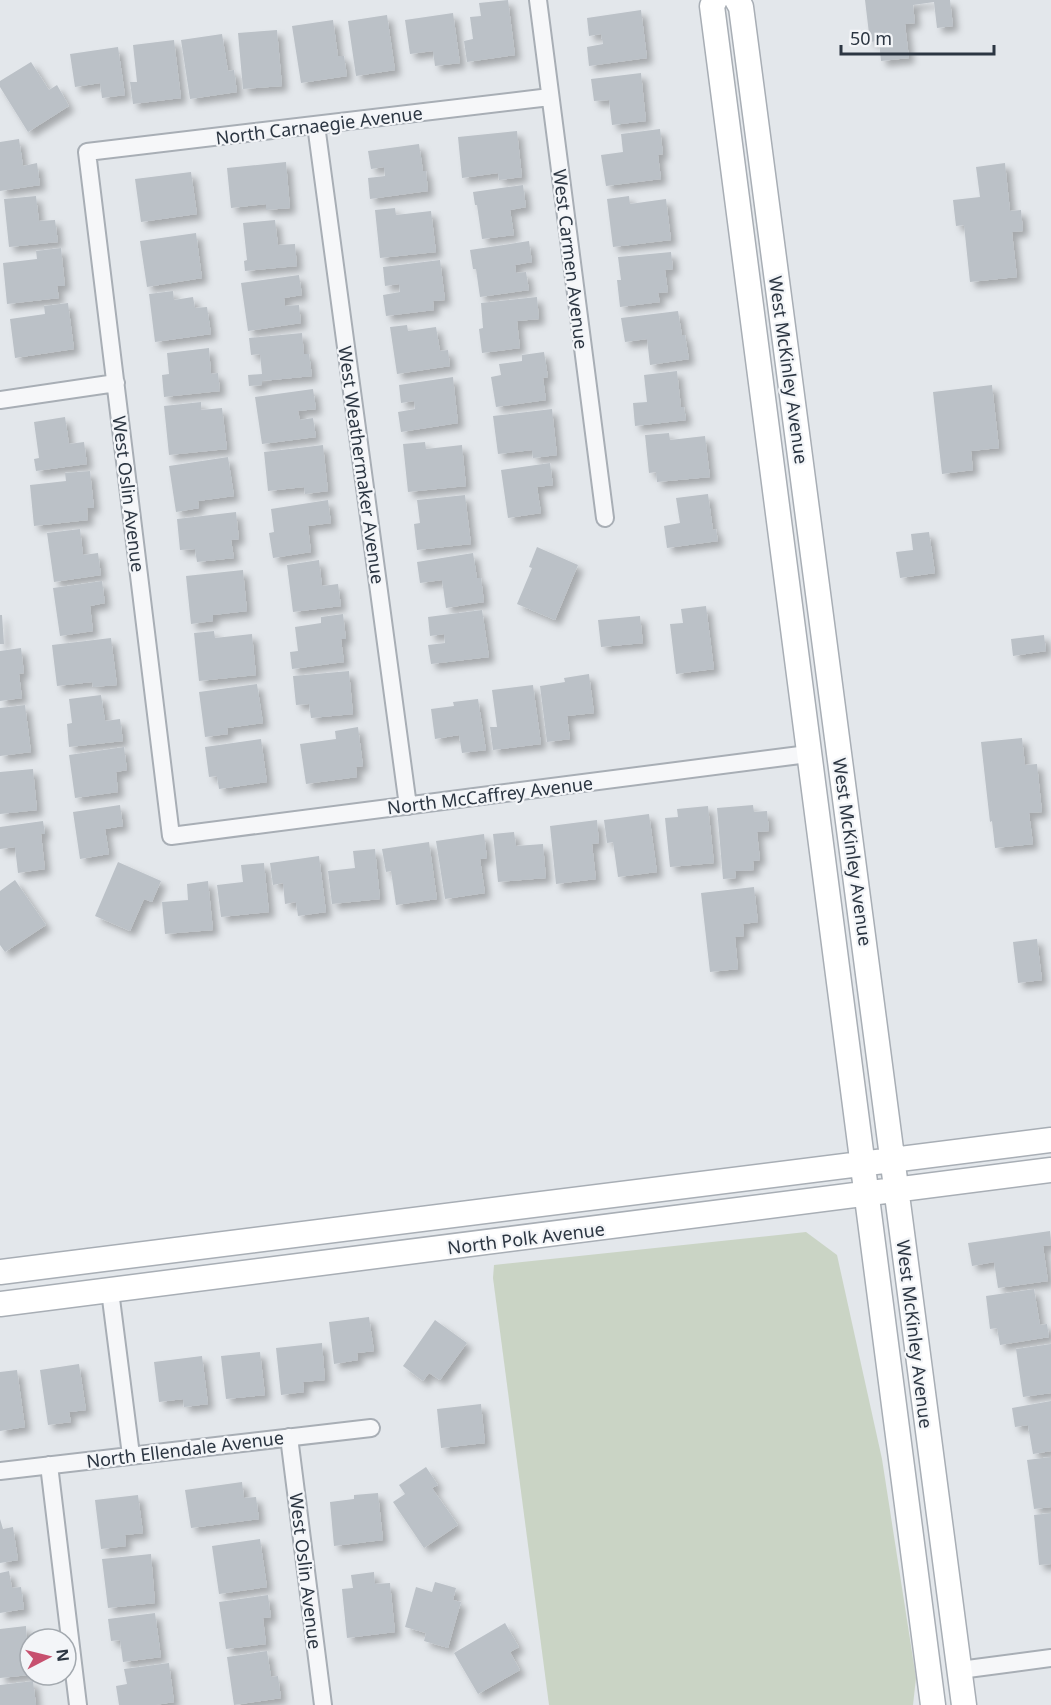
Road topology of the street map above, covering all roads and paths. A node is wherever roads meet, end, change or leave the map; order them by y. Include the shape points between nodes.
1 (538, 0) edge
2 (715, 0) edge
3 (737, 0) edge
4 (550, 98) junction
5 (316, 125) junction
6 (87, 152) joint
7 (116, 383) junction
8 (0, 400) edge
9 (605, 518) dead end
10 (808, 754) junction
11 (408, 806) junction
12 (171, 836) joint
13 (834, 940) junction
14 (878, 1044) junction
15 (1051, 1140) edge
16 (893, 1160) junction
17 (863, 1164) junction
18 (1051, 1170) edge
19 (897, 1190) junction
20 (866, 1194) junction
21 (301, 1234) junction
22 (0, 1272) edge
23 (110, 1291) junction
24 (0, 1304) edge
25 (371, 1428) dead end
26 (289, 1437) junction
27 (131, 1455) junction
28 (49, 1465) junction
29 (0, 1471) edge
30 (1051, 1658) edge
31 (960, 1670) junction
32 (78, 1705) edge
33 (323, 1705) edge
34 (933, 1705) edge
35 (964, 1705) edge

1 - 4 street, West Carmen Avenue
2 - 10 main road, West McKinley Avenue via 712,6
3 - 14 main road, West McKinley Avenue via 741,7
4 - 5 street, North Carnaegie Avenue
4 - 9 street, West Carmen Avenue
5 - 6 street, North Carnaegie Avenue
5 - 11 street, West Weathermaker Avenue
6 - 7 street, West Oslin Avenue
7 - 8 street
7 - 12 street, West Oslin Avenue
10 - 11 street, North McCaffrey Avenue
10 - 13 main road, West McKinley Avenue
11 - 12 street, North McCaffrey Avenue
13 - 14 main road via 845,938 852,950 861,997
13 - 17 main road, West McKinley Avenue
14 - 16 main road, West McKinley Avenue
15 - 16 main road, North Polk Avenue
16 - 17 main road, North Polk Avenue
16 - 19 main road, West McKinley Avenue
17 - 20 main road, West McKinley Avenue
17 - 21 main road, North Polk Avenue
18 - 19 main road, North Polk Avenue
19 - 20 main road, North Polk Avenue
19 - 31 main road, West McKinley Avenue
20 - 23 main road, North Polk Avenue
20 - 34 main road, West McKinley Avenue
21 - 22 main road, North Polk Avenue
21 - 23 main road via 280,1250 133,1268
23 - 24 main road, North Polk Avenue
23 - 27 street
25 - 26 street, North Ellendale Avenue
26 - 27 street, North Ellendale Avenue
26 - 33 street, West Oslin Avenue
27 - 28 street, North Ellendale Avenue
28 - 29 street, North Ellendale Avenue
28 - 32 street
30 - 31 street
31 - 35 main road, West McKinley Avenue

